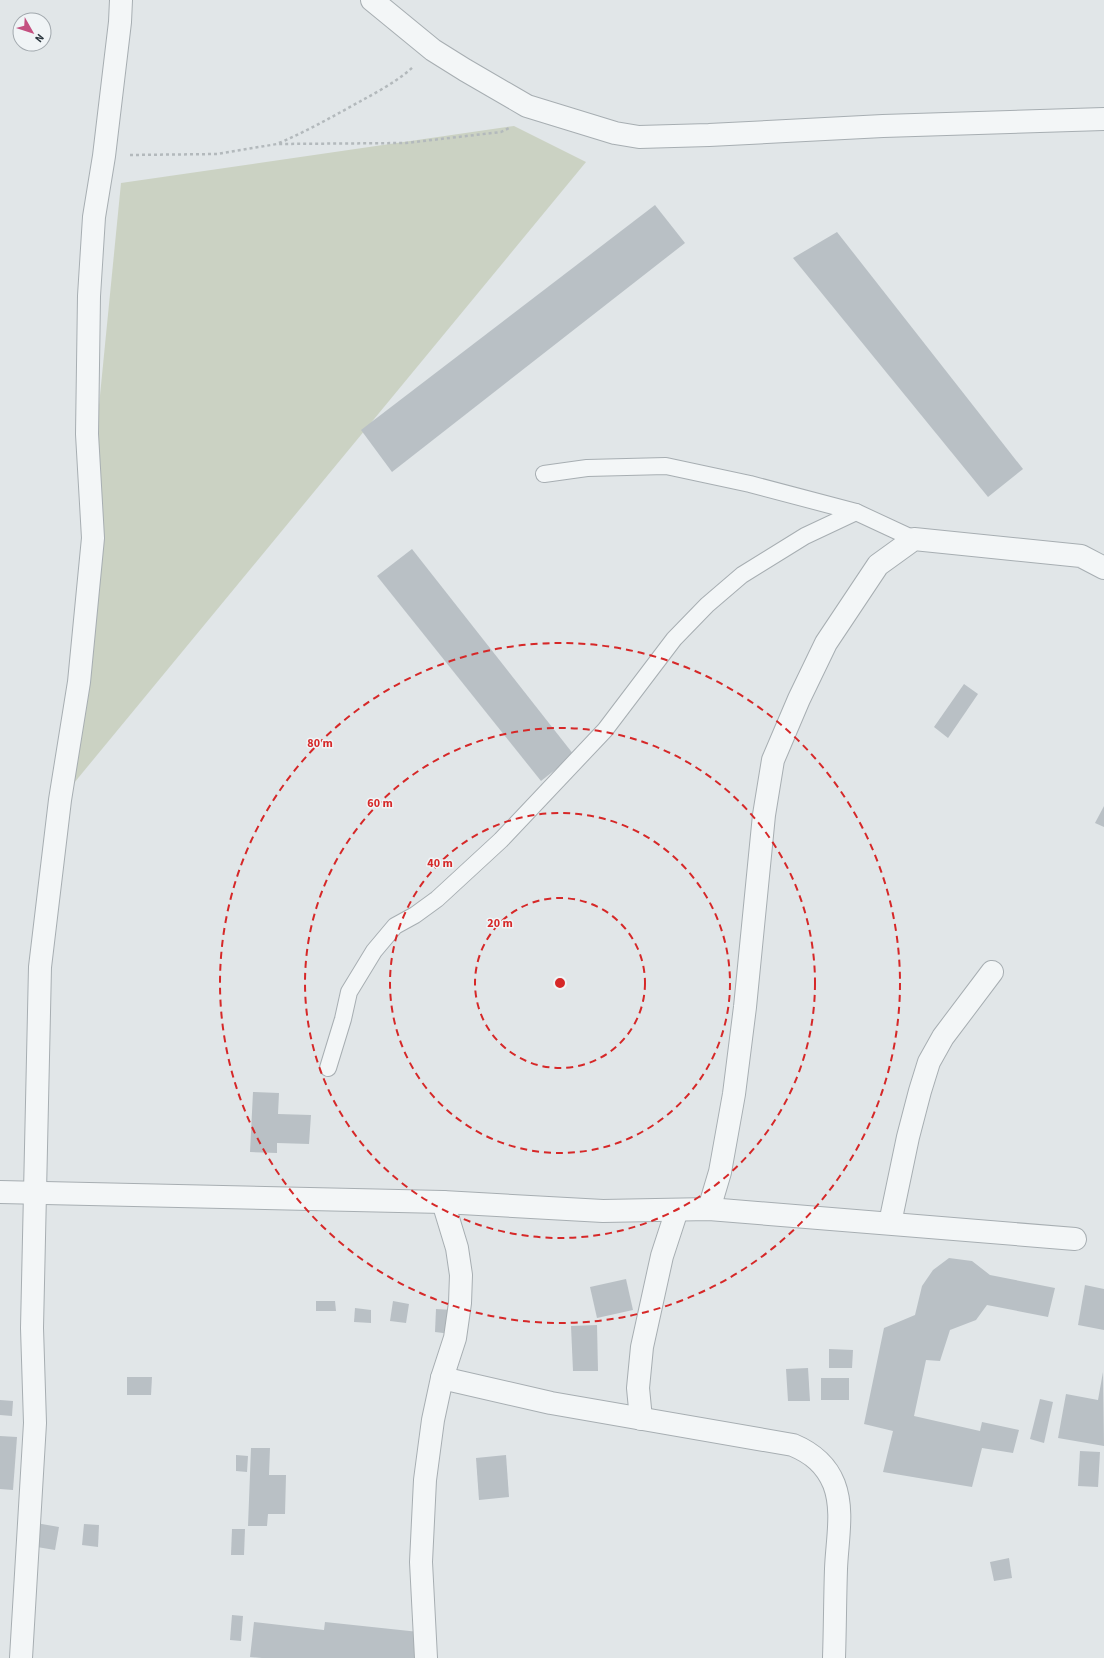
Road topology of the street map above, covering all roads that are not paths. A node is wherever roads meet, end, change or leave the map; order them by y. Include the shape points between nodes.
1 (121, 0) edge
2 (372, 0) edge
3 (1104, 119) edge
4 (544, 474) dead end
5 (856, 512) junction
6 (914, 539) junction
7 (1104, 568) edge
8 (992, 972) dead end
9 (328, 1068) dead end
10 (0, 1192) edge
11 (34, 1194) junction
12 (443, 1202) junction
13 (709, 1209) junction
14 (677, 1210) junction
15 (890, 1224) junction
16 (1075, 1240) dead end
17 (442, 1378) junction
18 (641, 1419) junction
19 (21, 1658) edge
20 (426, 1658) edge
21 (834, 1658) edge

1 - 11 street via 104,156 94,216 89,296 87,434 93,538 79,682 60,800 40,967
2 - 3 street via 433,50 520,102 544,112 615,133 640,136 709,135 898,125
4 - 5 lane via 587,468 666,466 750,484
5 - 6 lane
5 - 9 lane via 805,536 742,576 707,605 674,639 605,730 501,840 437,899 395,926 374,950 349,992
6 - 7 street via 1081,556
6 - 13 street via 878,565 826,643 773,760 764,815 734,1094 720,1172
8 - 15 street via 943,1037 929,1062 911,1124
10 - 11 street
11 - 12 street
11 - 19 street via 32,1328 35,1423
12 - 14 street via 603,1211
12 - 17 street via 457,1248 461,1275 455,1338
13 - 14 street
13 - 15 street
14 - 18 street via 662,1256 642,1347 638,1388
15 - 16 street
17 - 18 street via 550,1403
17 - 20 street via 425,1480 421,1562
18 - 21 street via 793,1445 811,1453 824,1466 834,1484 840,1512

